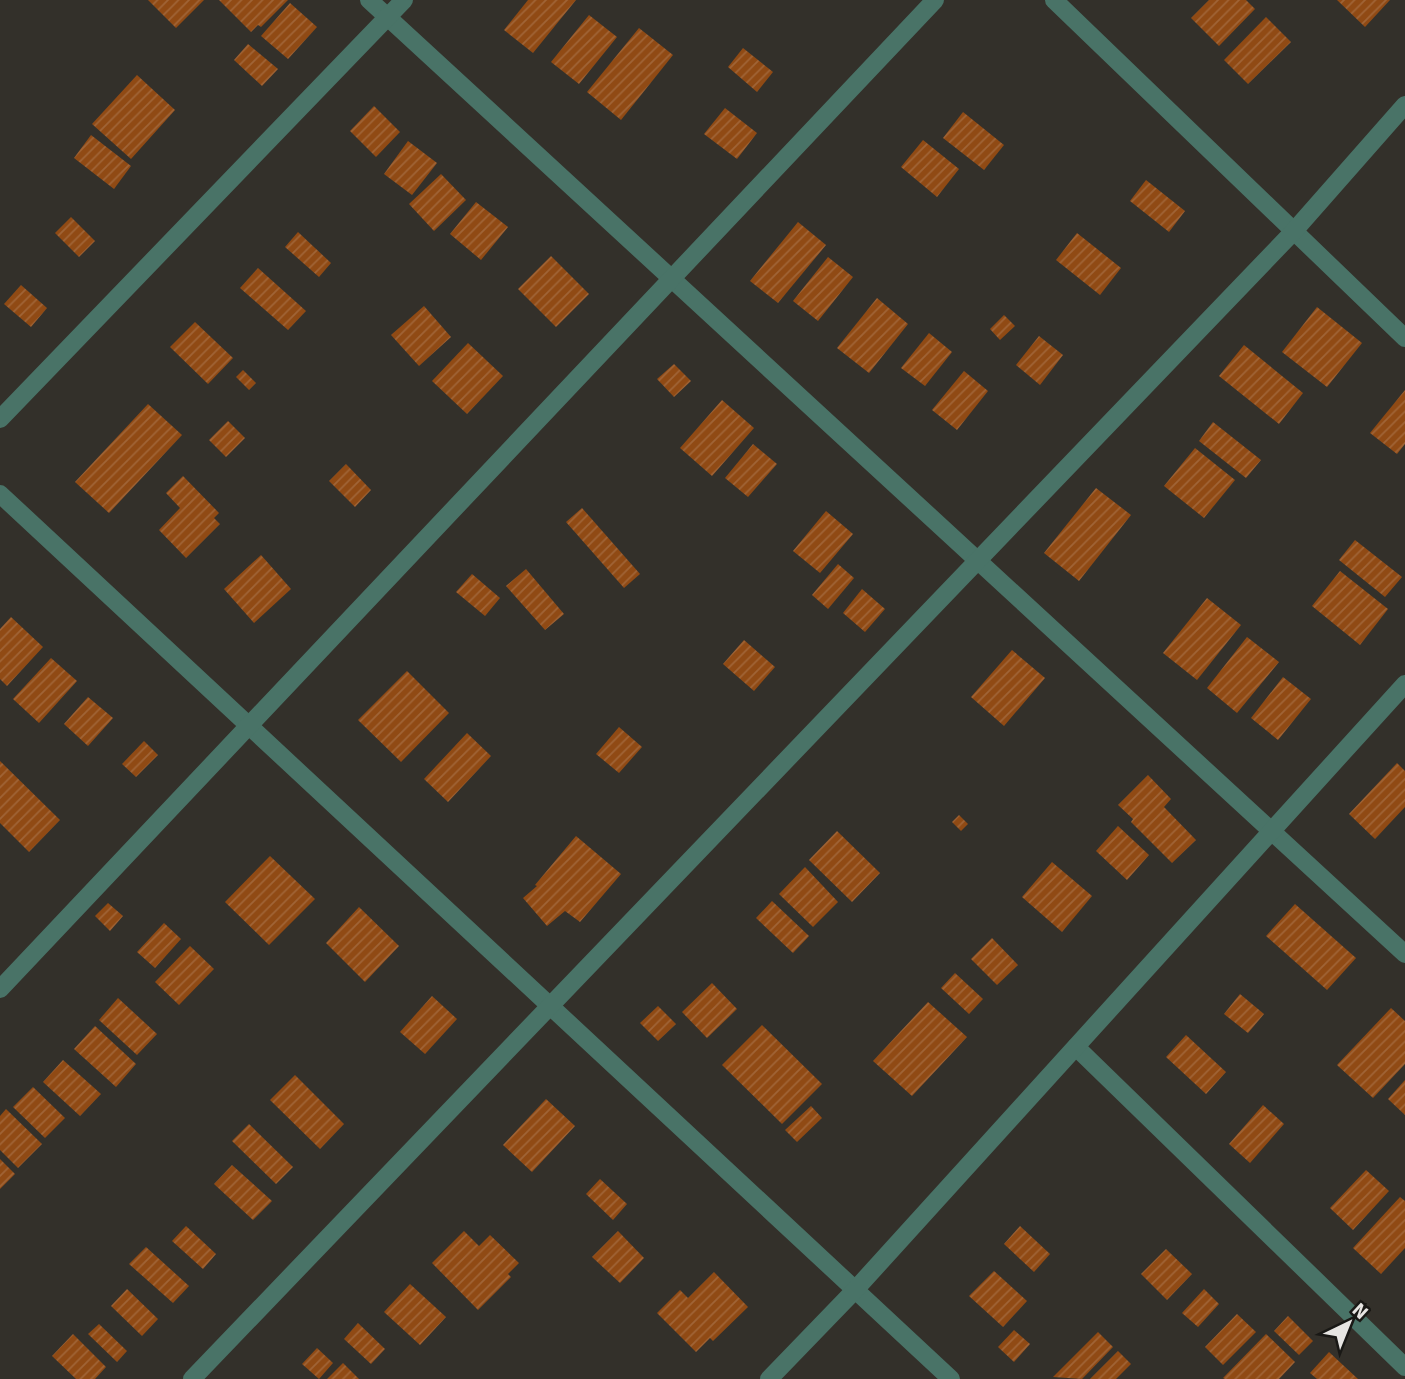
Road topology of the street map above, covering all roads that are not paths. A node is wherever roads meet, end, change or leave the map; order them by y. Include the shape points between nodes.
1 (369, 0) edge
2 (404, 0) edge
3 (935, 0) edge
4 (1054, 0) edge
5 (387, 17) junction
6 (1405, 105) edge
7 (1294, 231) junction
8 (672, 279) junction
9 (1405, 338) edge
10 (0, 419) edge
11 (0, 494) edge
12 (978, 560) junction
13 (1405, 684) edge
14 (249, 726) junction
15 (1272, 830) junction
16 (1405, 954) edge
17 (0, 989) edge
18 (550, 1006) junction
19 (1076, 1047) junction
20 (855, 1290) junction
21 (1405, 1367) edge
22 (192, 1379) edge
23 (769, 1379) edge
24 (951, 1379) edge

1 - 5 street
2 - 5 street
3 - 8 street
4 - 7 street
5 - 8 street
5 - 10 street
6 - 7 street
7 - 9 street
7 - 12 street
8 - 12 street
8 - 14 street
11 - 14 street
12 - 15 street
12 - 18 street
13 - 15 street
14 - 17 street
14 - 18 street
15 - 16 street
15 - 19 street
18 - 20 street
18 - 22 street
19 - 20 street
19 - 21 street
20 - 23 street
20 - 24 street

